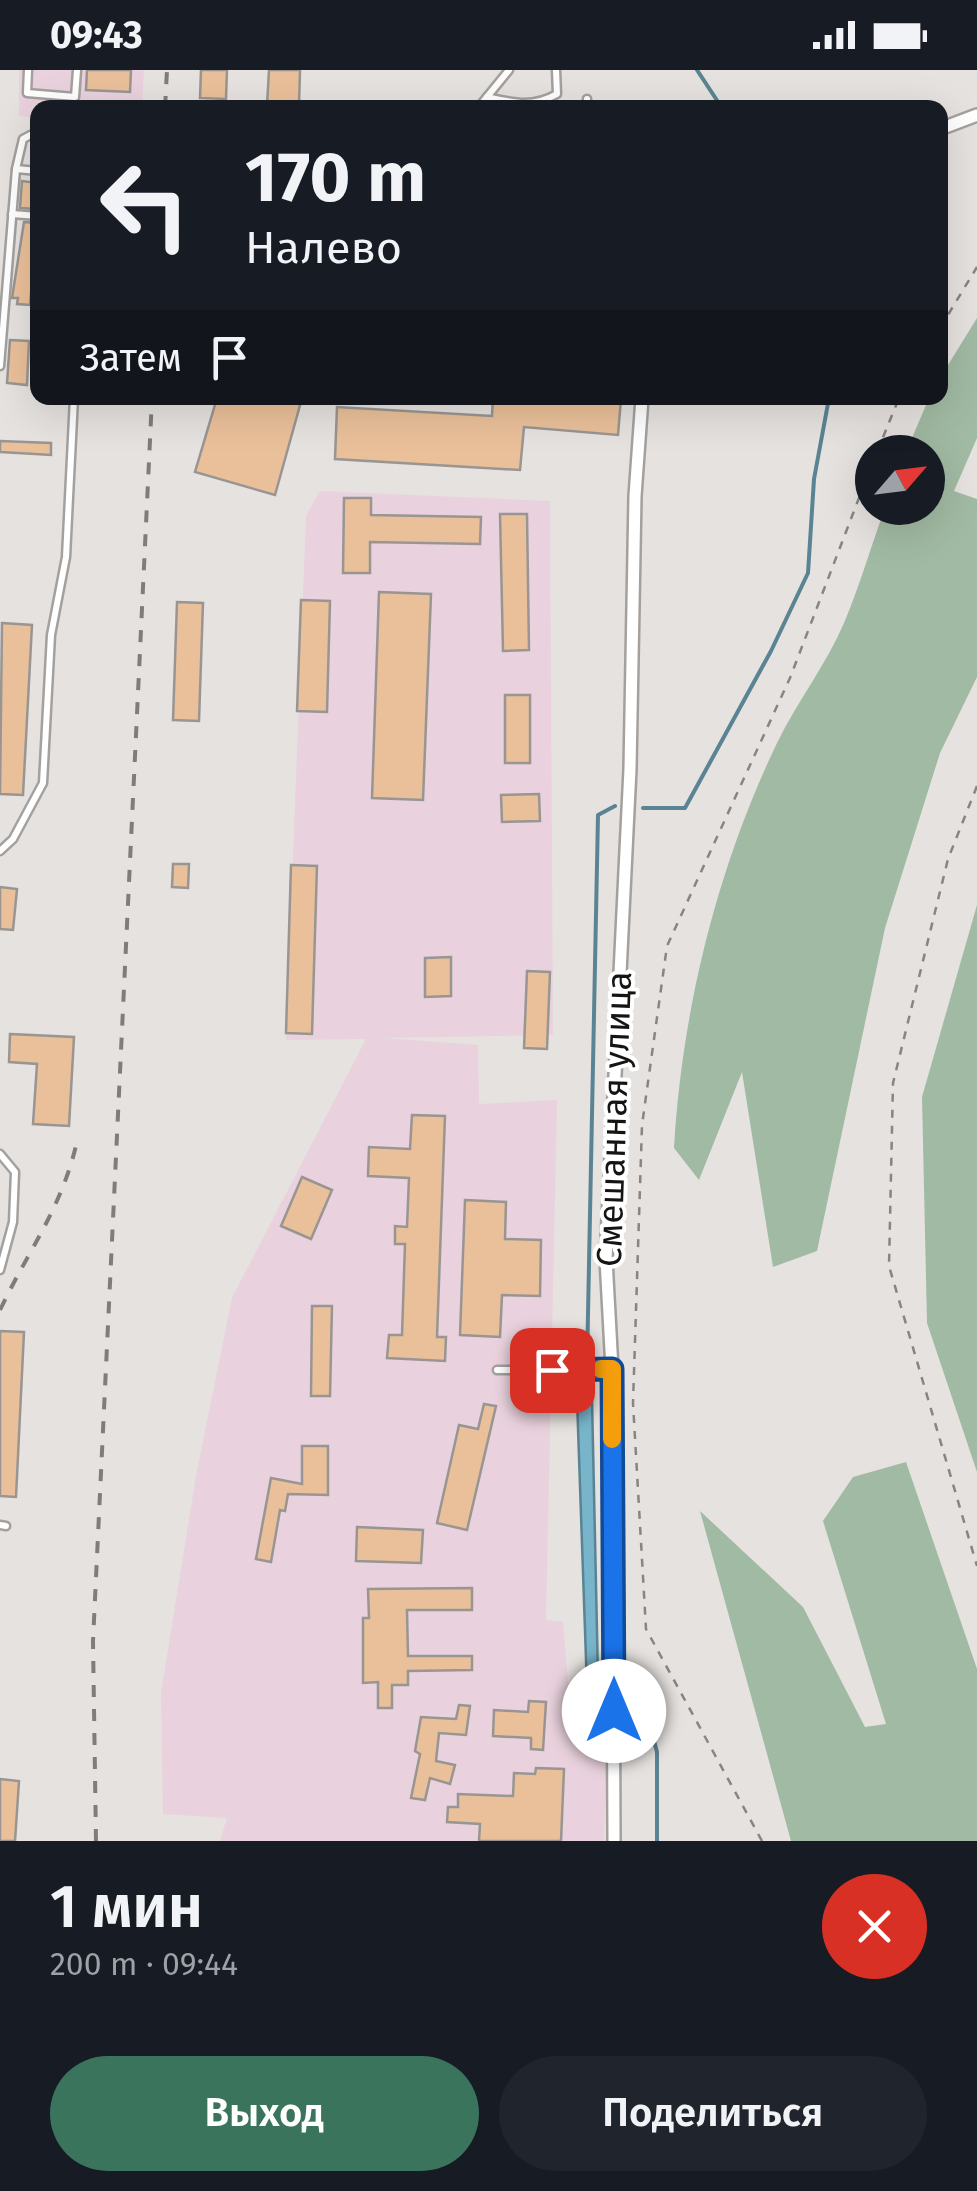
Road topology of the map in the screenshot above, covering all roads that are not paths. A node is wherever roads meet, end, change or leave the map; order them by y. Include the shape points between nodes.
1 (28, 70) edge
2 (77, 70) edge
3 (510, 70) edge
4 (556, 70) edge
5 (487, 97) junction
6 (485, 100) edge
7 (502, 100) edge
8 (546, 100) edge
9 (977, 115) edge
10 (948, 127) edge
11 (30, 135) edge
12 (16, 168) junction
13 (30, 170) edge
14 (12, 214) junction
15 (30, 215) edge
16 (0, 366) edge
17 (74, 405) edge
18 (641, 405) edge
19 (0, 851) edge
20 (0, 1154) edge
21 (0, 1270) edge
22 (612, 1369) junction
23 (497, 1370) dead end
24 (614, 1841) edge

1 - 2 lane via 27,93 76,96
3 - 5 lane
4 - 8 lane via 557,94
5 - 6 lane
5 - 7 lane
9 - 10 street
11 - 12 lane
12 - 13 lane
12 - 14 lane
14 - 15 lane
14 - 16 lane
17 - 19 lane via 66,557 51,635 42,782
18 - 22 street, Смешанная улица via 606,1260
20 - 21 lane via 15,1172 14,1222
22 - 23 lane
22 - 24 street, Смешанная улица

